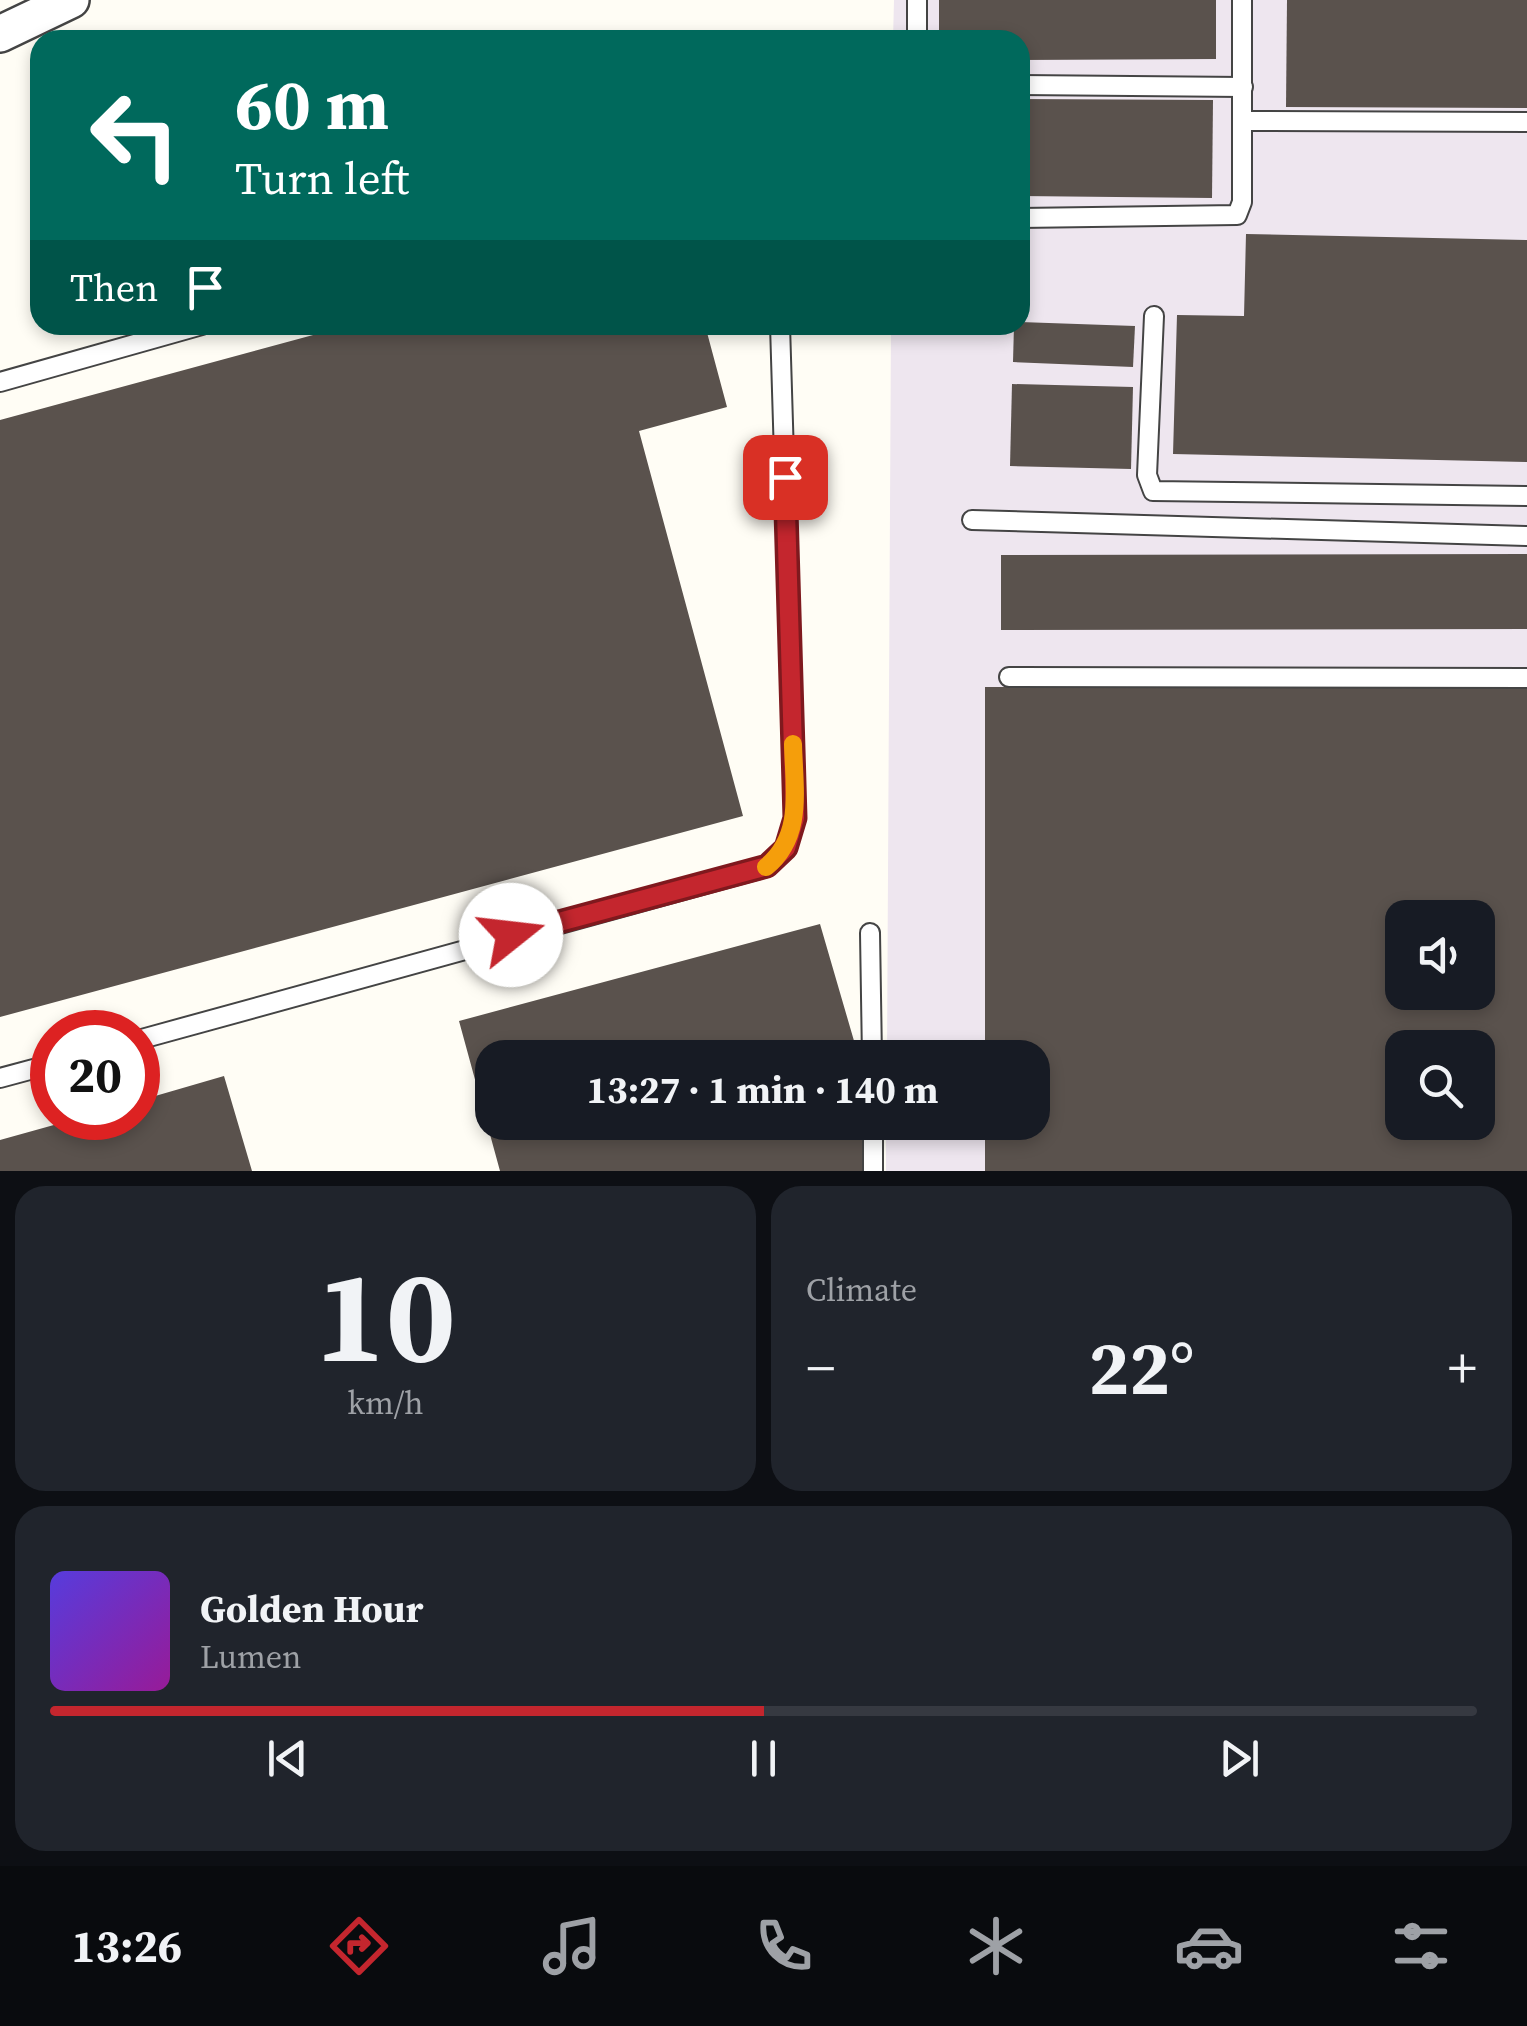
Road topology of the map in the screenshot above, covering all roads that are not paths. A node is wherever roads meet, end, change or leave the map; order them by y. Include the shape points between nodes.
1 (70, 0) edge
2 (917, 0) edge
3 (1242, 0) edge
4 (917, 30) edge
5 (0, 34) edge
6 (1030, 85) edge
7 (1243, 87) junction
8 (1243, 120) junction
9 (1527, 122) edge
10 (1030, 218) edge
11 (1154, 316) dead end
12 (167, 335) edge
13 (780, 335) edge
14 (0, 382) edge
15 (1527, 496) edge
16 (972, 520) dead end
17 (1527, 536) edge
18 (1008, 677) dead end
19 (1527, 678) edge
20 (870, 933) dead end
21 (160, 1034) edge
22 (872, 1040) edge
23 (30, 1070) edge
24 (0, 1078) edge
25 (872, 1140) edge
26 (873, 1171) edge

1 - 5 street
2 - 4 lane
3 - 7 lane
6 - 7 lane
7 - 8 lane
8 - 9 lane
8 - 10 lane via 1236,216
11 - 15 lane via 1147,475 1154,490
12 - 14 lane
13 - 21 lane via 795,818 786,848 767,866
16 - 17 lane
18 - 19 lane
20 - 22 lane
23 - 24 lane
25 - 26 lane

